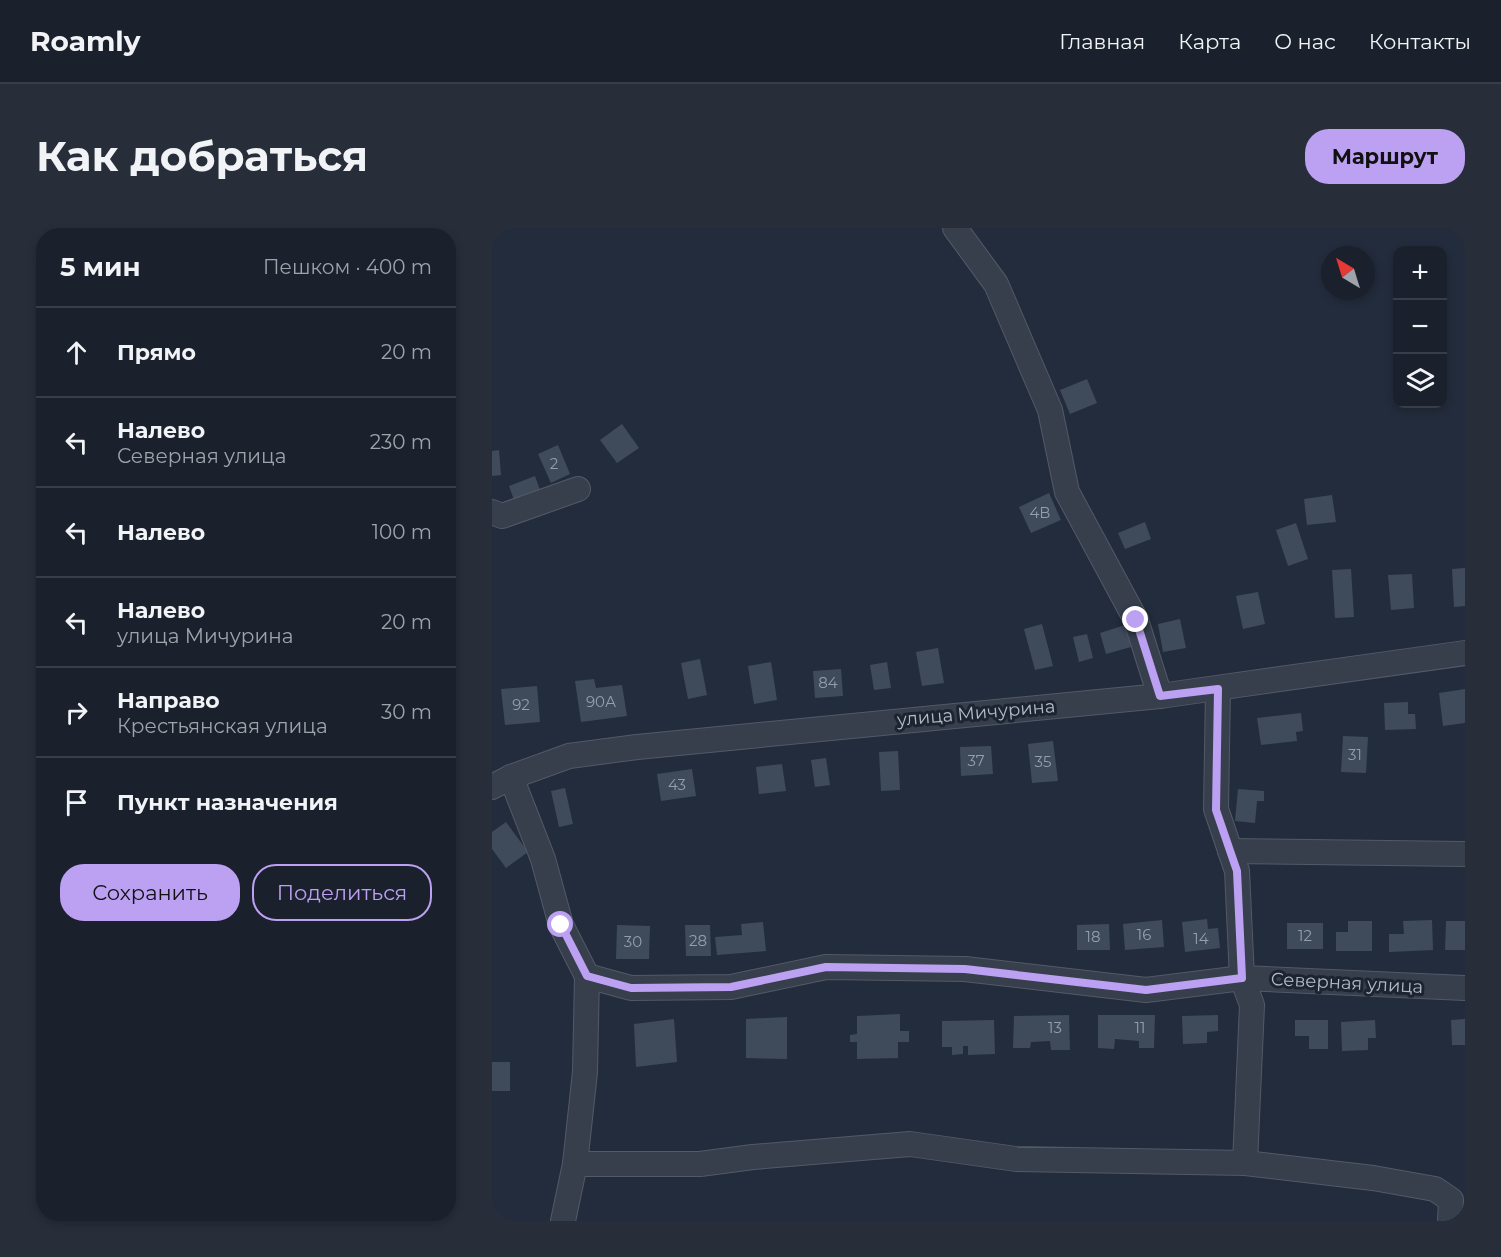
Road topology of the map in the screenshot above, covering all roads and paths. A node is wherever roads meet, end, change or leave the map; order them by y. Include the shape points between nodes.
1 (955, 228) edge
2 (578, 489) dead end
3 (492, 512) edge
4 (1465, 653) edge
5 (1218, 689) junction
6 (1160, 696) junction
7 (501, 782) edge
8 (1230, 851) junction
9 (1465, 854) edge
10 (587, 976) junction
11 (1242, 978) junction
12 (1465, 988) edge
13 (1245, 1163) junction
14 (575, 1164) junction
15 (563, 1221) edge
16 (1450, 1221) edge

1 - 6 street via 996,285 1050,410 1067,492 1136,620
2 - 3 street via 502,516
4 - 5 street, улица Мичурина
5 - 6 street, улица Мичурина
5 - 8 street via 1216,810
6 - 7 street, улица Мичурина via 637,747 569,756
7 - 10 street via 543,859 561,925
8 - 9 street
8 - 11 street via 1237,871
10 - 11 street, Северная улица via 631,988 731,987 826,967 965,969 1146,990
10 - 14 street via 585,1072
11 - 12 street, Северная улица
11 - 13 street via 1252,1005
13 - 14 street via 1016,1159 910,1144 700,1164
13 - 16 street via 1435,1189 1451,1200
14 - 15 street

